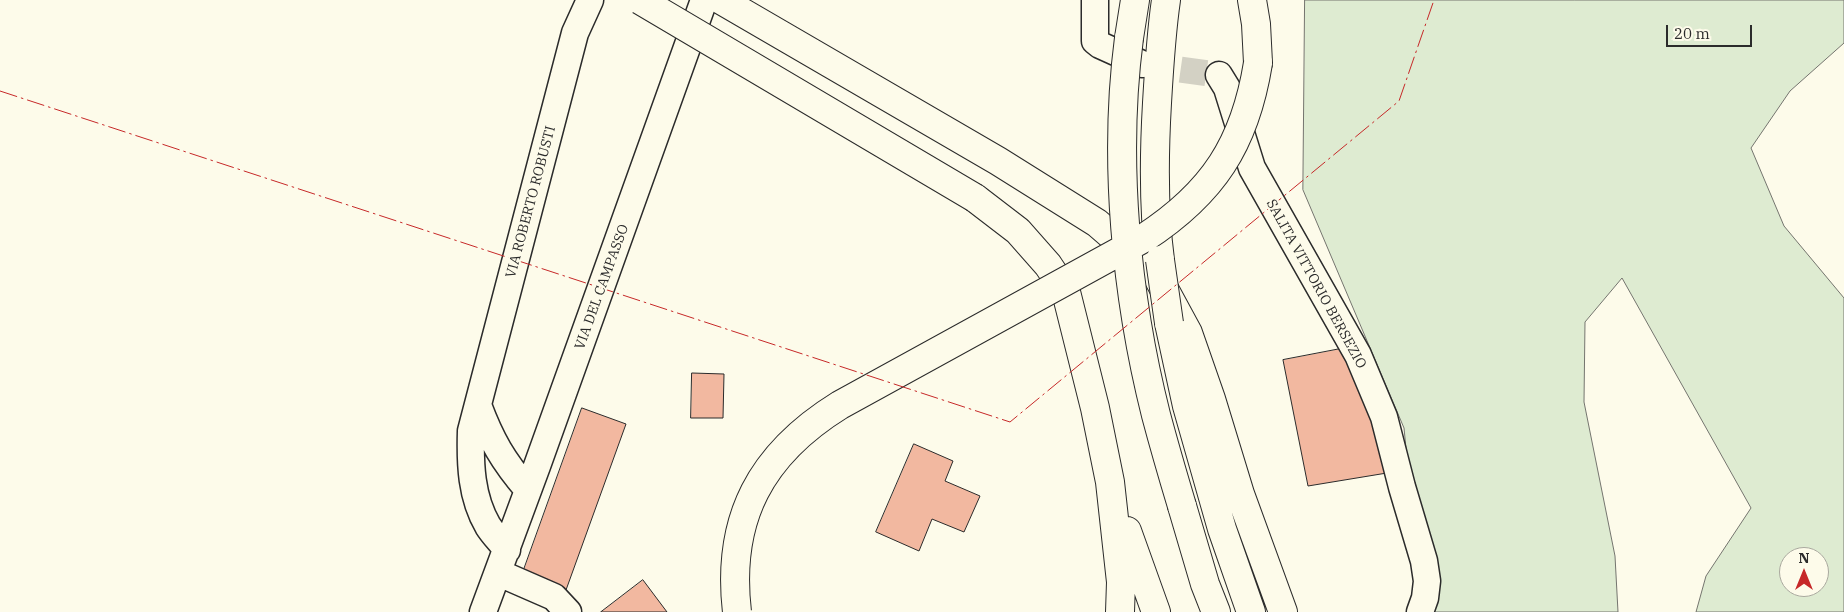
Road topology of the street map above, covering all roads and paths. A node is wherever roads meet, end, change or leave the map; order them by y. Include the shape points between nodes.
1 (590, 0) edge
2 (640, 0) edge
3 (704, 0) edge
4 (721, 0) edge
5 (1095, 0) edge
6 (1135, 0) edge
7 (1166, 0) edge
8 (1252, 0) edge
9 (1142, 64) tunnel mouth
10 (1219, 75) dead end
11 (478, 405) junction
12 (1110, 482) junction
13 (528, 490) junction
14 (503, 562) junction
15 (483, 612) edge
16 (568, 612) edge
17 (737, 612) edge
18 (1120, 612) edge
19 (1156, 612) edge
20 (1216, 612) edge
21 (1251, 612) edge
22 (1283, 612) edge
23 (1420, 612) edge

1 - 11 street, VIA ROBERTO ROBUSTI via 575,33
2 - 12 highway, bridge via 975,198 1018,231 1048,265 1066,292
3 - 13 street, VIA DEL CAMPASSO
4 - 22 highway via 998,161 1097,223 1156,274 1188,333 1240,494
5 - 9 street via 1095,41
6 - 20 highway, bridge via 1126,63 1122,144 1124,227 1156,414
7 - 21 highway, bridge via 1155,143 1156,227 1160,260 1169,323 1187,406 1222,529
8 - 17 highway, bridge via 1258,63 1254,90 1231,149 1206,187 1167,224 1144,238 812,423 781,452 754,493 740,531 734,563
10 - 23 street, SALITA VITTORIO BERSEZIO via 1227,88 1252,168 1358,355 1384,416 1424,561 1427,581
11 - 13 street via 499,453
11 - 14 street, VIA ROBERTO ROBUSTI via 470,446 474,490
12 - 18 highway via 1122,582
12 - 19 highway
13 - 14 street, VIA DEL CAMPASSO
14 - 15 street, VIA DEL CAMPASSO
14 - 16 street via 554,597

